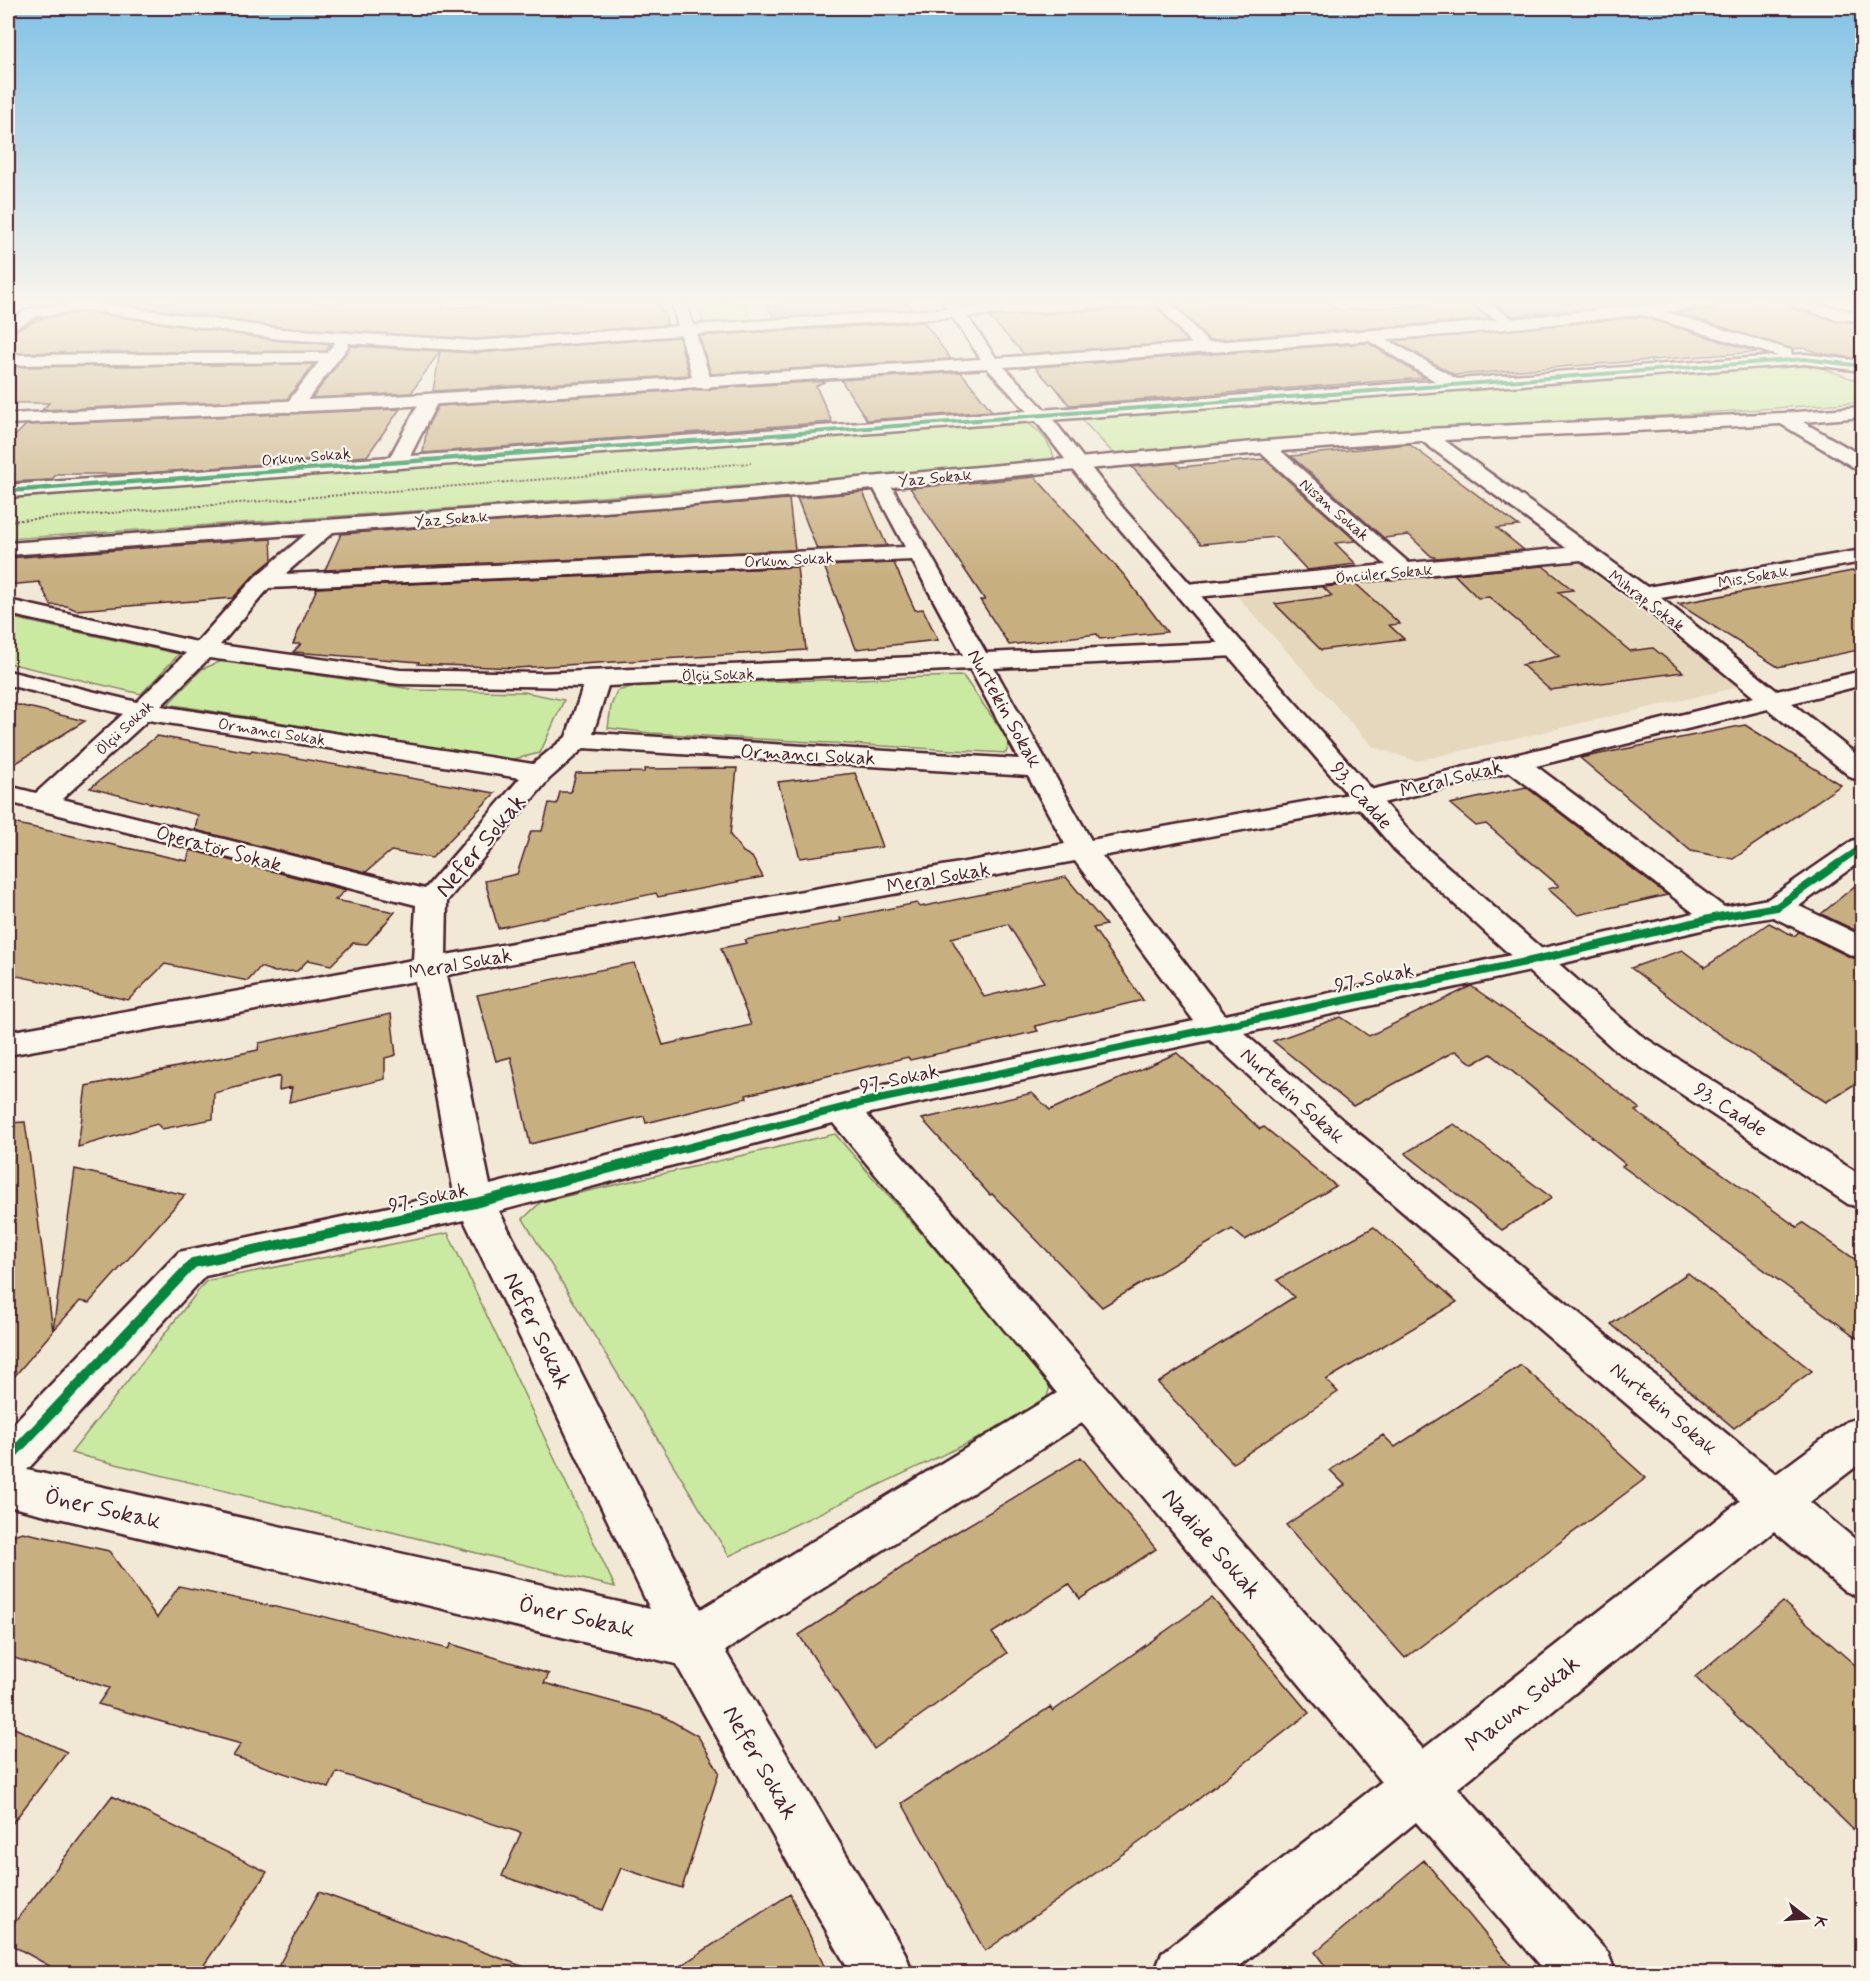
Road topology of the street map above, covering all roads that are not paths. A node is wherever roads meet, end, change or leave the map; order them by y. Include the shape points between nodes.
1 (302, 395) edge
2 (519, 395) edge
3 (1022, 395) edge
4 (1315, 395) edge
5 (429, 401) junction
6 (292, 408) junction
7 (1863, 412) edge
8 (1041, 416) junction
9 (1784, 418) junction
10 (10, 421) edge
11 (1426, 435) junction
12 (1265, 447) junction
13 (397, 462) junction
14 (1079, 464) junction
15 (1863, 464) edge
16 (880, 482) junction
17 (8, 491) edge
18 (326, 527) junction
19 (8, 549) edge
20 (919, 553) junction
21 (1583, 553) junction
22 (1863, 556) edge
23 (1405, 571) junction
24 (263, 582) junction
25 (1186, 591) junction
26 (1643, 596) junction
27 (8, 607) edge
28 (1236, 649) junction
29 (203, 650) junction
30 (979, 662) junction
31 (8, 678) edge
32 (1863, 678) edge
33 (598, 679) junction
34 (1774, 700) junction
35 (142, 711) junction
36 (578, 740) junction
37 (1514, 762) junction
38 (1038, 768) junction
39 (1863, 772) edge
40 (539, 773) junction
41 (8, 794) edge
42 (1366, 799) junction
43 (42, 802) junction
44 (1863, 847) edge
45 (1083, 851) junction
46 (432, 900) junction
47 (1777, 907) junction
48 (1718, 917) junction
49 (1863, 948) edge
50 (1535, 960) junction
51 (429, 968) junction
52 (1216, 1028) junction
53 (8, 1044) edge
54 (841, 1109) junction
55 (1863, 1194) edge
56 (476, 1203) junction
57 (1087, 1397) junction
58 (1863, 1436) edge
59 (8, 1459) edge
60 (8, 1486) edge
61 (1776, 1501) junction
62 (1863, 1575) edge
63 (692, 1643) junction
64 (1419, 1785) junction
65 (884, 1974) edge
66 (1183, 1974) edge
67 (1587, 1974) edge

1 - 6 street
2 - 5 street
3 - 8 street, 93. Cadde
4 - 8 street, Orkun Sokak
5 - 6 street
5 - 13 street
6 - 10 street
7 - 9 street, Yaz Sokak
8 - 13 street, Orkun Sokak
8 - 14 street, 93. Cadde
9 - 11 street, Yaz Sokak
9 - 15 street
11 - 12 street, Yaz Sokak
11 - 21 street, Mihrap Sokak
12 - 14 street, Yaz Sokak
12 - 23 street, Nisan Sokak
13 - 17 street, Orkun Sokak
14 - 16 street, Yaz Sokak
14 - 25 street, 93. Cadde
16 - 18 street, Yaz Sokak
16 - 20 street, Nurtekin Sokak
18 - 19 street, Yaz Sokak
18 - 24 street, Ölçü Sokak
20 - 24 street, Orkun Sokak
20 - 30 street, Nurtekin Sokak
21 - 23 street, Öncüler Sokak
21 - 26 street, Mihrap Sokak
22 - 26 street, Mis Sokak
23 - 25 street, Öncüler Sokak
24 - 29 street, Ölçü Sokak
25 - 28 street, 93. Cadde
26 - 34 street, Mihrap Sokak
27 - 29 street, Ölçü Sokak
28 - 30 street, Ölçü Sokak
28 - 42 street, 93. Cadde
29 - 33 street, Ölçü Sokak via 400,677
29 - 35 street, Ölçü Sokak
30 - 33 street, Ölçü Sokak
30 - 38 street, Nurtekin Sokak
31 - 35 street, Ormancı Sokak
32 - 34 street, Meral Sokak
33 - 36 street
34 - 37 street, Meral Sokak
34 - 39 street, Mihrap Sokak
35 - 40 street, Ormancı Sokak
35 - 43 street, Ölçü Sokak
36 - 38 street, Ormancı Sokak
36 - 40 street, Nefer Sokak
37 - 42 street, Meral Sokak
37 - 48 street
38 - 45 street, Nurtekin Sokak
40 - 46 street, Nefer Sokak
41 - 43 street, Operatör Sokak
42 - 45 street, Meral Sokak
42 - 50 street, 93. Cadde via 1406,845
43 - 46 street, Operatör Sokak
44 - 47 street, 97. Sokak
45 - 51 street, Meral Sokak
45 - 52 street, Nurtekin Sokak
46 - 51 street, Nefer Sokak
47 - 48 street, 97. Sokak
47 - 49 street
48 - 50 street, 97. Sokak
50 - 52 street, 97. Sokak
50 - 55 street, 93. Cadde via 1627,1042
51 - 53 street, Meral Sokak
51 - 56 street, Nefer Sokak
52 - 54 street, 97. Sokak
52 - 61 street, Nurtekin Sokak via 1334,1133
54 - 56 street, 97. Sokak
54 - 57 street, Nadide Sokak
56 - 59 street, 97. Sokak via 193,1263
56 - 63 street, Nefer Sokak
57 - 63 street
57 - 64 street, Nadide Sokak
58 - 61 street, Macun Sokak
60 - 63 street, Öner Sokak
61 - 62 street, Nurtekin Sokak
61 - 64 street, Macun Sokak
63 - 65 street, Nefer Sokak
64 - 66 street, Macun Sokak
64 - 67 street, Nadide Sokak

